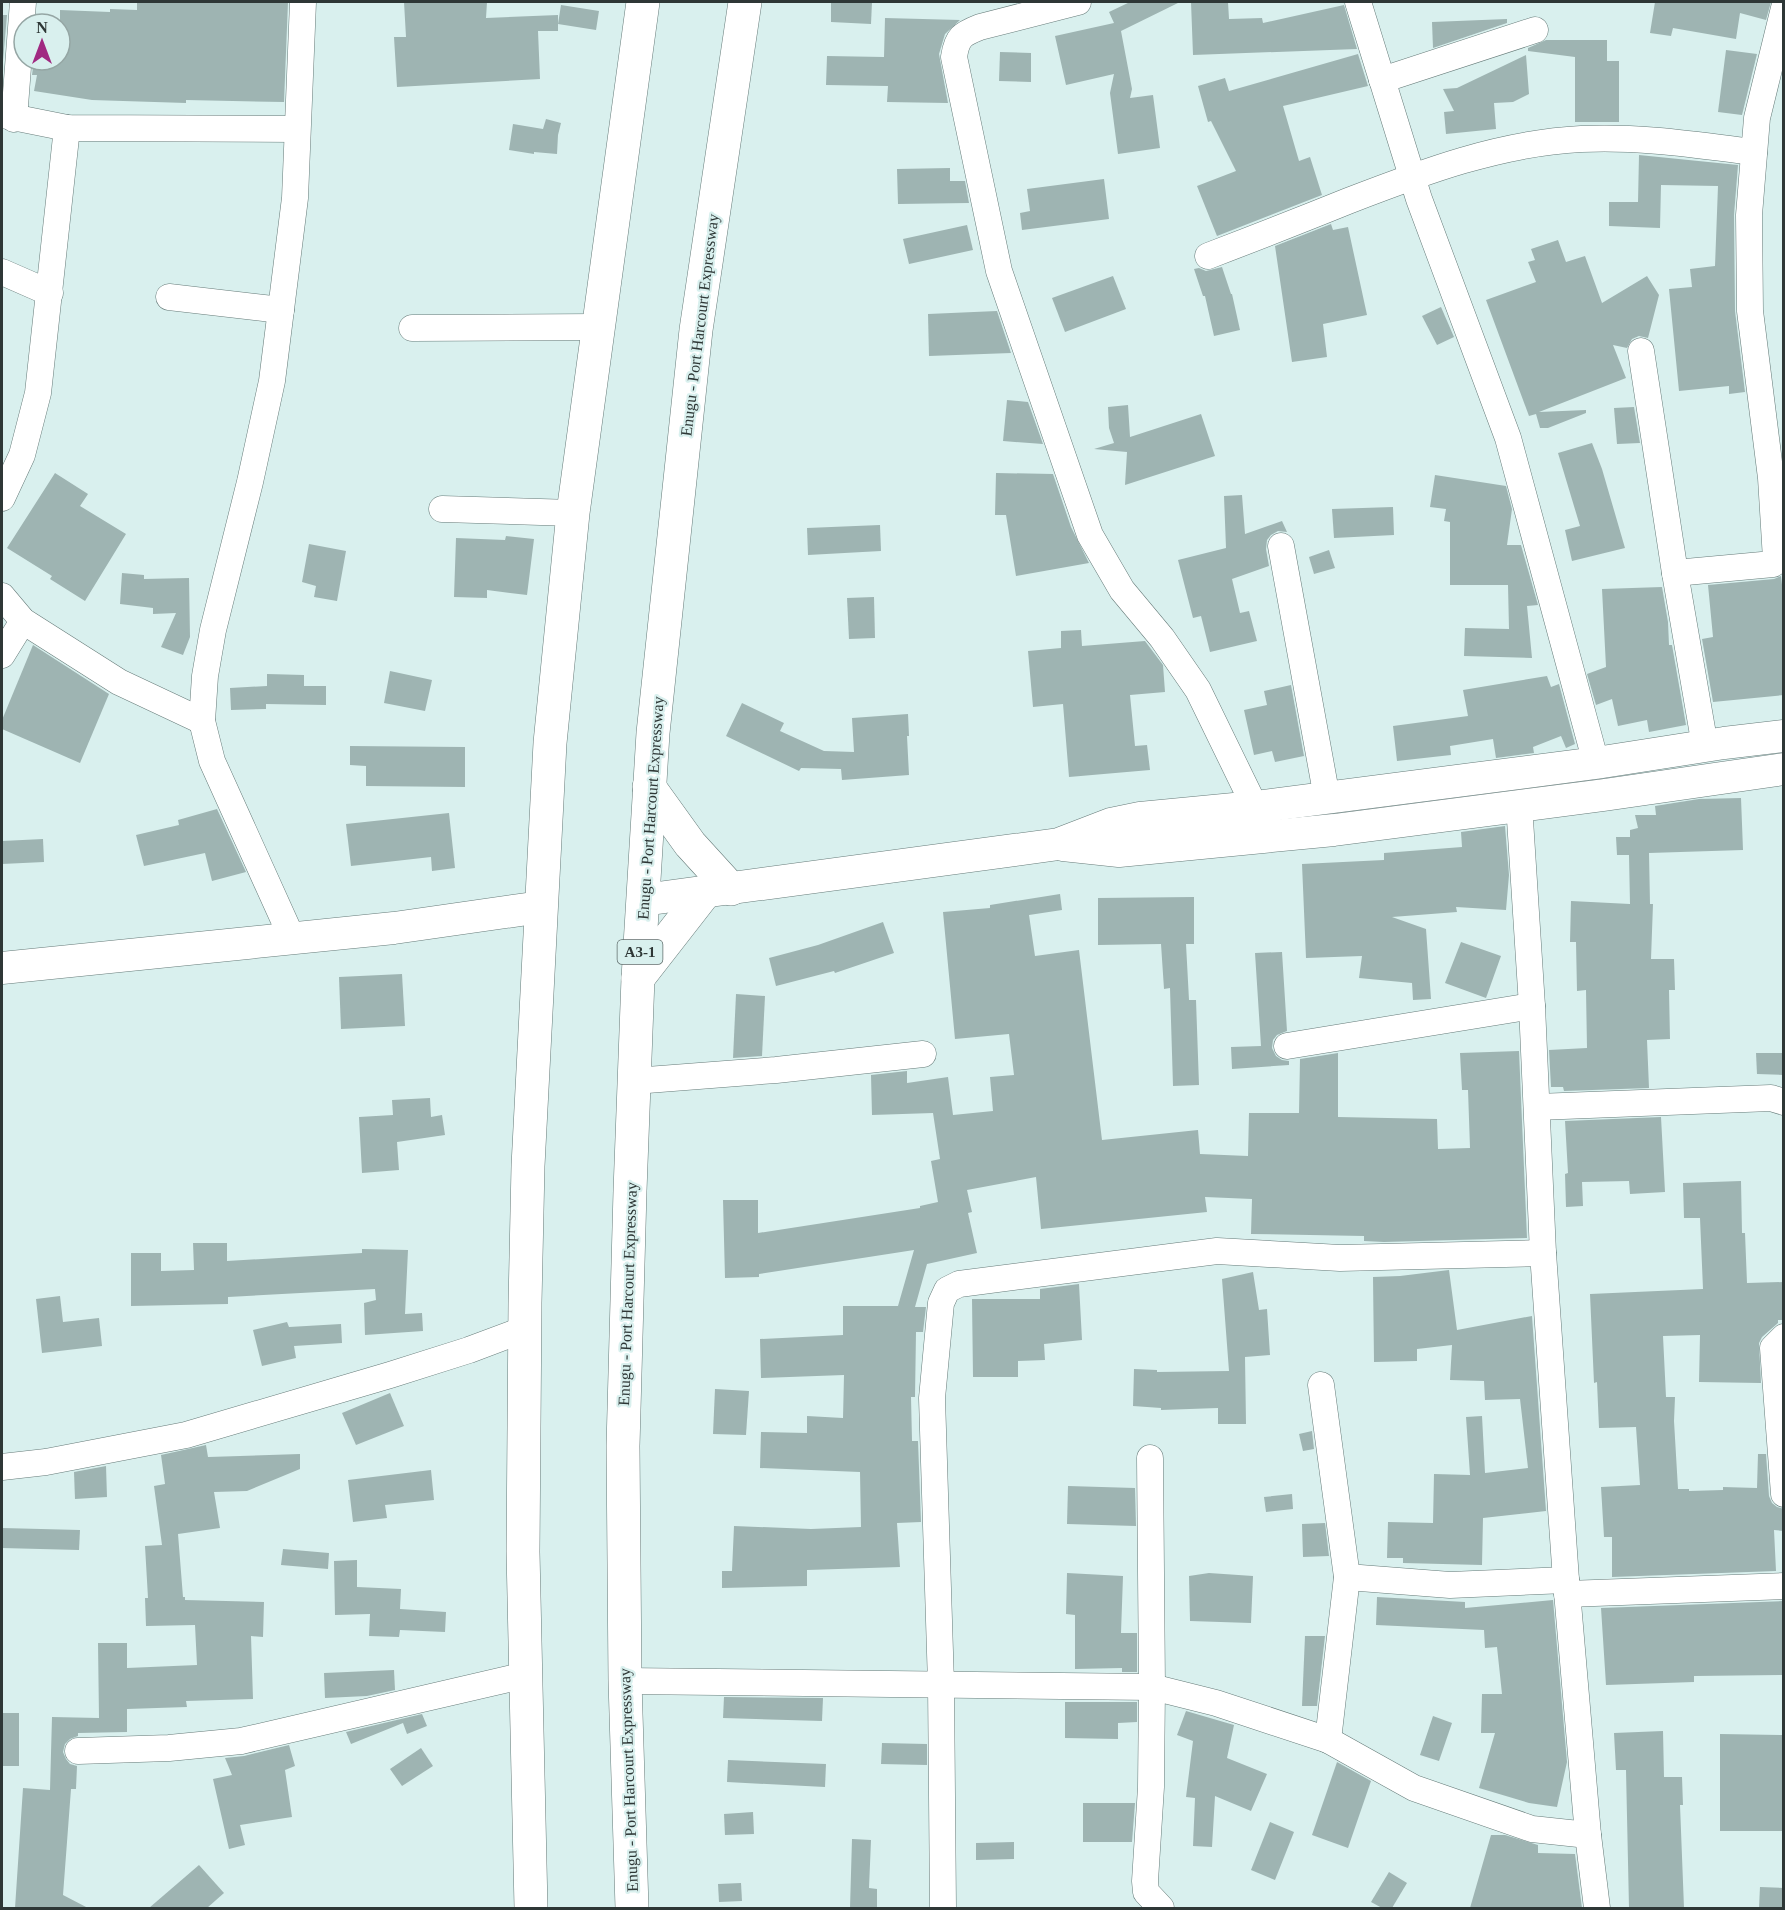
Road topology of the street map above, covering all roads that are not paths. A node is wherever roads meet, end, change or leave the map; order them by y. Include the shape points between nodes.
1 (23, 2) edge
2 (303, 2) edge
3 (643, 2) edge
4 (745, 2) edge
5 (1078, 2) edge
6 (1358, 2) edge
7 (1784, 8) edge
8 (1535, 30) dead end
9 (1382, 80) junction
10 (8, 117) edge
11 (67, 128) junction
12 (297, 129) junction
13 (1754, 152) junction
14 (1412, 177) junction
15 (1208, 256) dead end
16 (2, 272) edge
17 (50, 292) junction
18 (169, 297) dead end
19 (280, 310) junction
20 (599, 327) junction
21 (412, 328) dead end
22 (1641, 351) dead end
23 (2, 498) edge
24 (442, 509) dead end
25 (573, 513) junction
26 (1281, 546) dead end
27 (1675, 573) junction
28 (2, 596) edge
29 (23, 621) junction
30 (2, 655) edge
31 (202, 721) junction
32 (1784, 736) edge
33 (1705, 746) junction
34 (1596, 763) junction
35 (1784, 769) edge
36 (650, 788) junction
37 (1327, 798) junction
38 (1520, 804) junction
39 (1254, 807) junction
40 (1059, 844) junction
41 (718, 891) junction
42 (643, 900) junction
43 (541, 907) junction
44 (292, 938) junction
45 (2, 968) edge
46 (638, 978) junction
47 (1532, 1006) junction
48 (1287, 1046) dead end
49 (923, 1054) dead end
50 (634, 1081) junction
51 (1784, 1102) edge
52 (1537, 1107) junction
53 (1543, 1252) junction
54 (525, 1329) junction
55 (1784, 1337) edge
56 (1321, 1385) dead end
57 (1150, 1458) dead end
58 (2, 1467) edge
59 (1784, 1494) edge
60 (1347, 1576) junction
61 (1784, 1586) edge
62 (1566, 1587) junction
63 (526, 1675) junction
64 (625, 1681) junction
65 (941, 1684) junction
66 (1152, 1687) junction
67 (1329, 1740) junction
68 (78, 1751) dead end
69 (1588, 1835) junction
70 (531, 1908) edge
71 (632, 1908) edge
72 (943, 1908) edge
73 (1161, 1908) edge
74 (1597, 1908) edge

1 - 10 street
2 - 12 street
3 - 20 highway
4 - 36 highway, Enugu - Port Harcourt Expressway / A3-1 via 696,330
5 - 39 street via 980,27 964,33 956,44 954,57 999,271 1090,535 1122,590 1198,690
6 - 9 street
7 - 13 street via 1757,118
8 - 9 street
9 - 14 street
10 - 11 street
11 - 12 street
11 - 17 street
12 - 19 street via 295,198
13 - 14 street via 1646,139 1581,139 1515,148
13 - 27 street via 1749,215 1750,311 1771,478 1776,559 1773,564
14 - 15 street
14 - 34 street via 1508,438
16 - 17 street
17 - 23 street via 38,393 22,454
18 - 19 street
19 - 31 street via 272,381 213,630
20 - 21 street
20 - 25 highway
22 - 27 street
24 - 25 street
25 - 43 highway via 550,742
26 - 37 street
27 - 33 street
28 - 29 street
29 - 30 street
29 - 31 street via 120,682
31 - 44 street via 212,761
32 - 33 main road
33 - 34 main road
34 - 37 main road
35 - 38 main road
36 - 41 highway
36 - 42 highway, Enugu - Port Harcourt Expressway / A3-1
37 - 39 main road
38 - 40 main road via 1334,830 1155,848 1119,851
38 - 47 street
39 - 40 main road via 1140,818 1111,824
40 - 41 main road
41 - 42 main road
41 - 46 highway
42 - 46 highway, Enugu - Port Harcourt Expressway / A3-1
43 - 44 main road
43 - 54 highway via 528,1166
44 - 45 main road
46 - 50 highway, Enugu - Port Harcourt Expressway / A3-1
47 - 48 street
47 - 52 street
49 - 50 street
50 - 64 highway, Enugu - Port Harcourt Expressway / A3-1 via 624,1373
51 - 52 street via 1771,1098
52 - 53 street
53 - 62 street
53 - 65 street via 1340,1258 1217,1251 959,1284 947,1290 941,1303 932,1398
54 - 58 street via 401,1372 186,1435
54 - 63 highway
55 - 59 street via 1773,1348
56 - 60 street
57 - 66 street
60 - 62 street via 1450,1585
60 - 67 street
61 - 62 street
62 - 69 street
63 - 68 street via 241,1741 179,1748
63 - 70 highway
64 - 65 street
64 - 71 highway, Enugu - Port Harcourt Expressway / A3-1
65 - 66 street
65 - 72 street
66 - 67 street via 1216,1703
66 - 73 street via 1145,1881 1146,1892
67 - 69 street via 1414,1788 1532,1829
69 - 74 street

